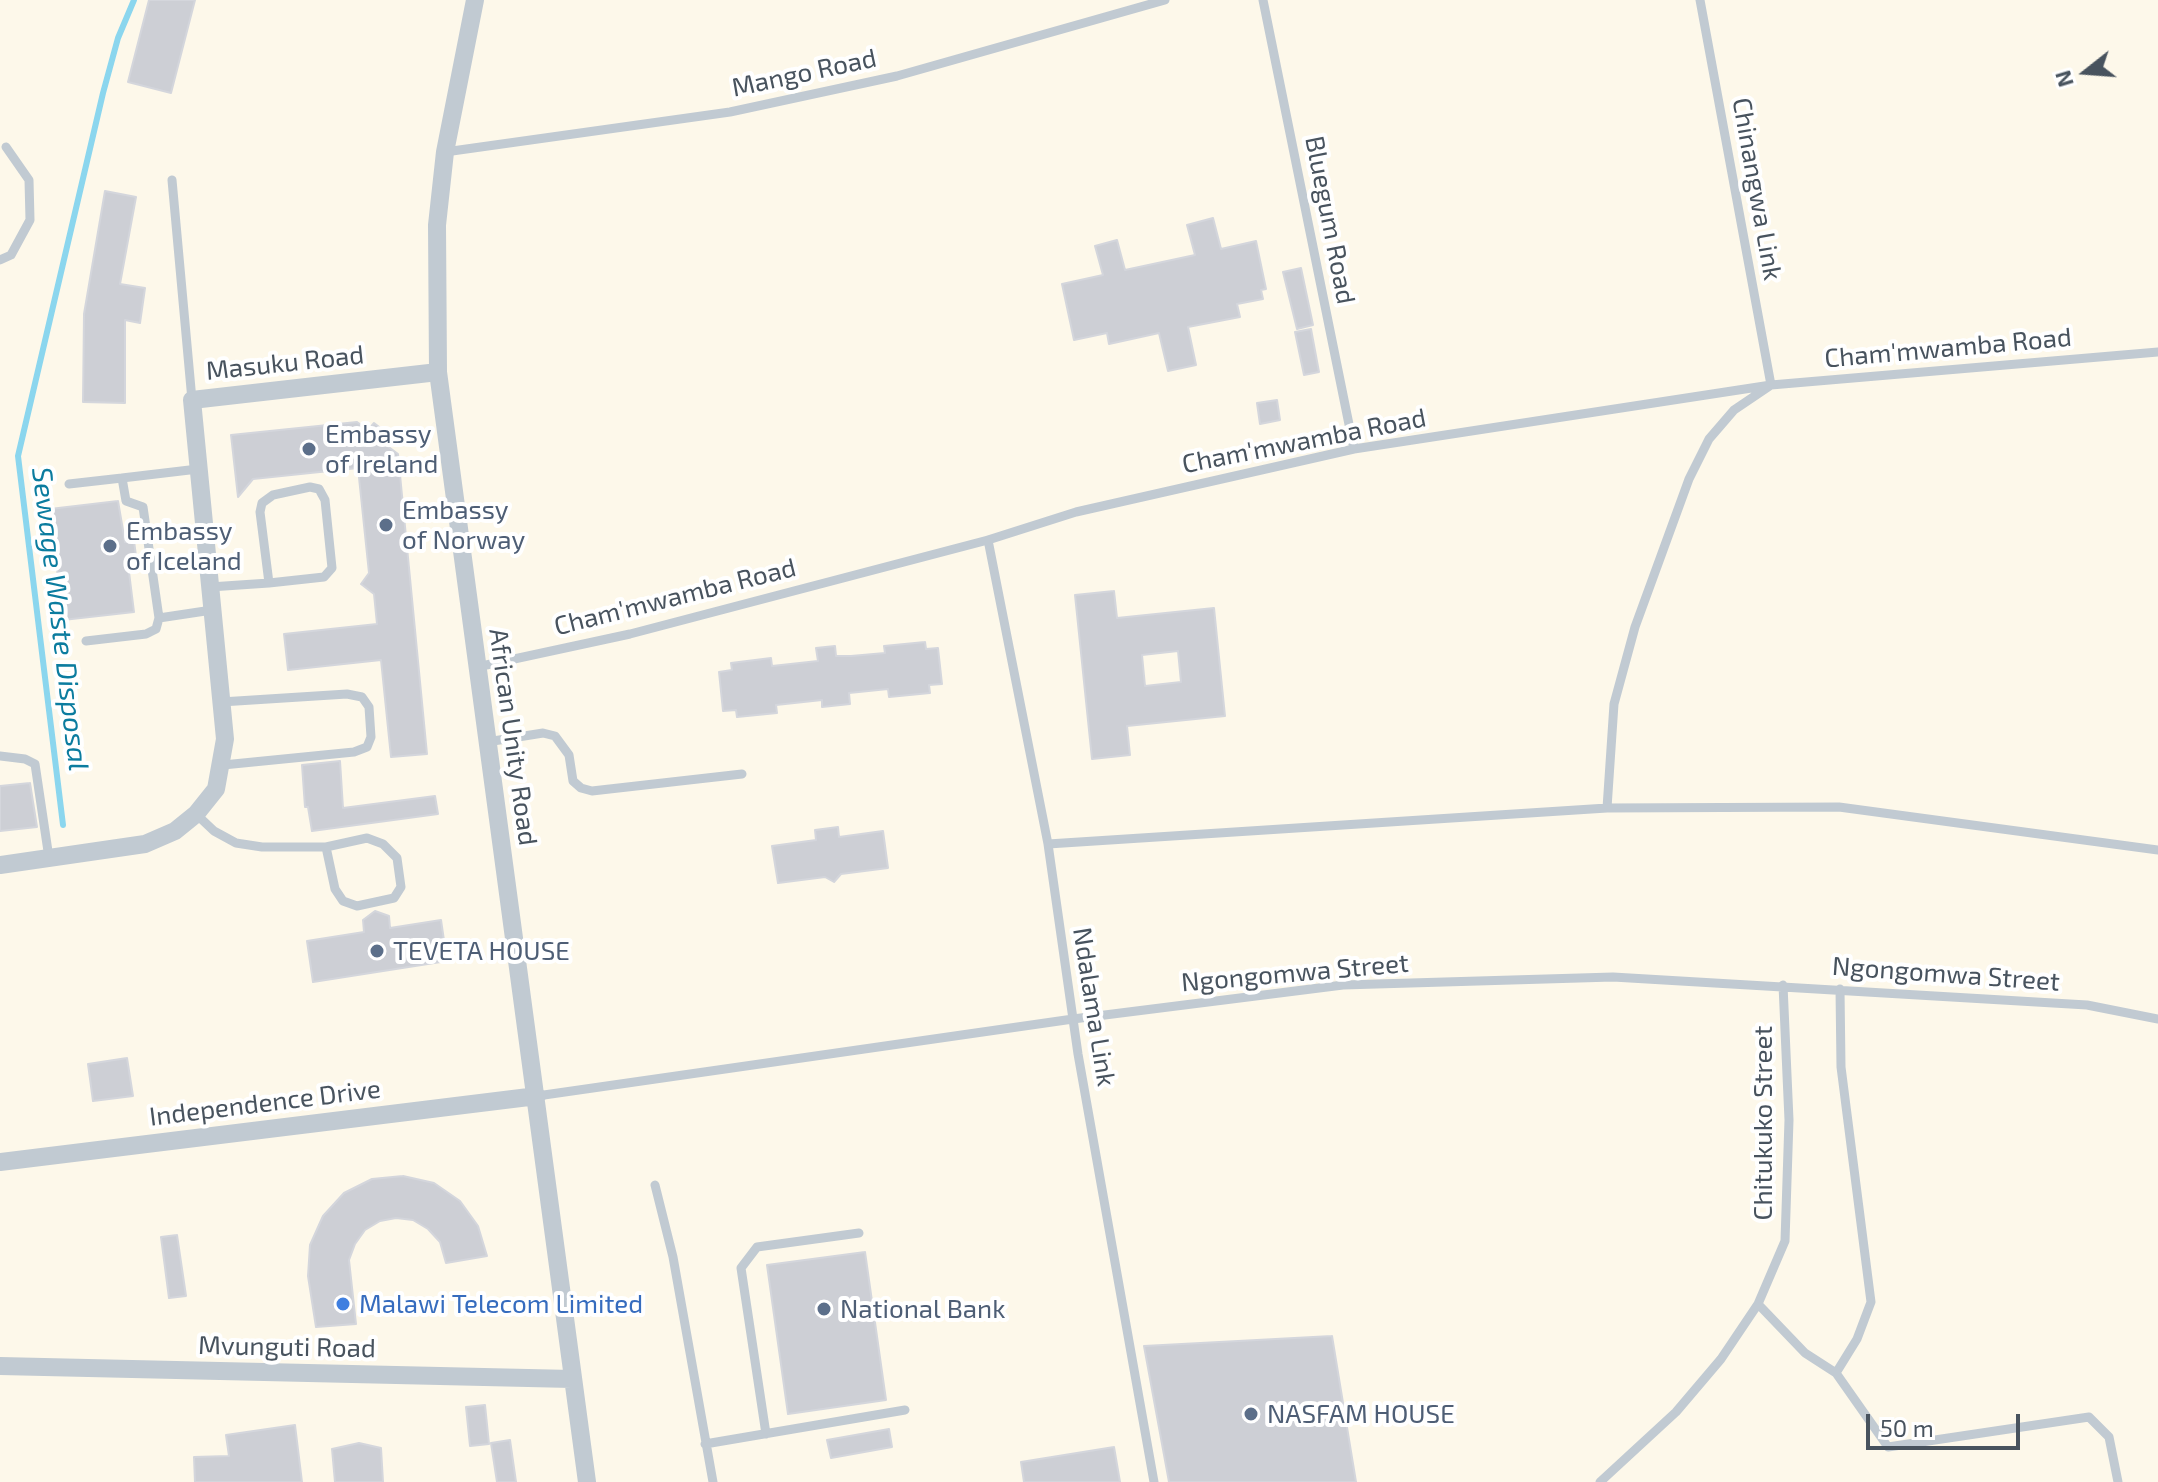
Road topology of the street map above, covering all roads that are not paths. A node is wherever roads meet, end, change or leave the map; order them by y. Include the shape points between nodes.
1 (475, 0) edge
2 (1165, 0) edge
3 (1263, 0) edge
4 (1700, 0) edge
5 (6, 147) dead end
6 (445, 152) junction
7 (172, 180) dead end
8 (0, 260) edge
9 (2158, 352) edge
10 (438, 372) junction
11 (1771, 385) junction
12 (192, 400) junction
13 (1354, 449) junction
14 (198, 469) junction
15 (122, 478) junction
16 (69, 484) dead end
17 (988, 540) junction
18 (269, 583) junction
19 (210, 587) junction
20 (212, 610) junction
21 (159, 618) junction
22 (86, 641) dead end
23 (477, 667) junction
24 (221, 702) junction
25 (487, 742) junction
26 (0, 756) edge
27 (223, 765) junction
28 (742, 774) dead end
29 (1607, 808) junction
30 (196, 814) junction
31 (1048, 844) junction
32 (326, 847) junction
33 (2158, 850) edge
34 (49, 858) junction
35 (0, 865) edge
36 (1783, 985) junction
37 (1840, 989) junction
38 (1073, 1019) junction
39 (2158, 1019) edge
40 (537, 1096) junction
41 (0, 1162) edge
42 (655, 1185) dead end
43 (859, 1233) dead end
44 (1758, 1304) junction
45 (0, 1366) edge
46 (1836, 1373) junction
47 (572, 1379) junction
48 (905, 1410) dead end
49 (766, 1434) junction
50 (705, 1444) junction
51 (587, 1482) edge
52 (713, 1482) edge
53 (1154, 1482) edge
54 (1600, 1482) edge
55 (2118, 1482) edge

1 - 6 street, African Unity Road
2 - 6 lane, Mango Road via 897,76 730,112
3 - 13 lane, Bluegum Road
4 - 11 lane, Chinangwa Link
5 - 8 lane via 29,180 30,220 11,255
6 - 10 street, African Unity Road via 437,225
7 - 12 lane
9 - 11 lane, Cham'mwamba Road
10 - 12 street, Masuku Road
10 - 23 street, African Unity Road
11 - 13 lane, Cham'mwamba Road
11 - 29 lane via 1734,410 1709,439 1689,479 1635,627 1614,704
12 - 14 street, Masuku Road
13 - 17 lane, Cham'mwamba Road via 1076,512
14 - 15 lane
14 - 19 street, Masuku Road
15 - 16 lane
15 - 21 lane via 126,501 143,507 147,516
17 - 23 lane, Cham'mwamba Road via 630,634
17 - 31 lane, Ndalama Link
18 - 18 lane via 324,577 332,568 325,500 319,489 273,495 262,503
18 - 19 lane
19 - 20 street, Masuku Road
20 - 21 lane
20 - 24 street, Masuku Road
21 - 22 lane via 156,629 146,634
23 - 25 street, African Unity Road
24 - 27 street, Masuku Road
24 - 27 lane via 362,697 369,707 371,737 367,747 354,752
25 - 28 lane via 543,733 555,736 569,755 573,781 592,791
25 - 40 street, African Unity Road
26 - 34 lane via 35,764
27 - 30 street, Masuku Road via 216,789
29 - 31 lane
29 - 33 lane via 1839,807
30 - 32 lane via 236,843
30 - 34 street, Masuku Road via 175,831 145,844
31 - 38 lane, Ndalama Link
32 - 32 lane via 367,838 383,844 397,858 401,887 394,898 357,906 343,901 335,889
34 - 35 street, Masuku Road
36 - 37 lane, Ngongomwa Street
36 - 38 lane, Ngongomwa Street via 1613,977 1343,985
36 - 44 lane, Chitukuko Street via 1789,1120 1785,1241
37 - 39 lane, Ngongomwa Street via 2087,1005
37 - 46 lane via 1841,1067 1871,1302
38 - 40 lane, Ngongomwa Street
38 - 53 lane, Ndalama Link
40 - 41 street, Independence Drive
40 - 47 street, African Unity Road
42 - 50 lane via 673,1257
43 - 49 lane via 757,1247 741,1268
44 - 46 lane via 1805,1353
44 - 54 lane, Chitukuko Street via 1676,1412
45 - 47 street, Mvunguti Road
46 - 55 lane via 1888,1447 2089,1417 2109,1437
47 - 51 street, African Unity Road
48 - 49 lane
49 - 50 lane
50 - 52 lane

